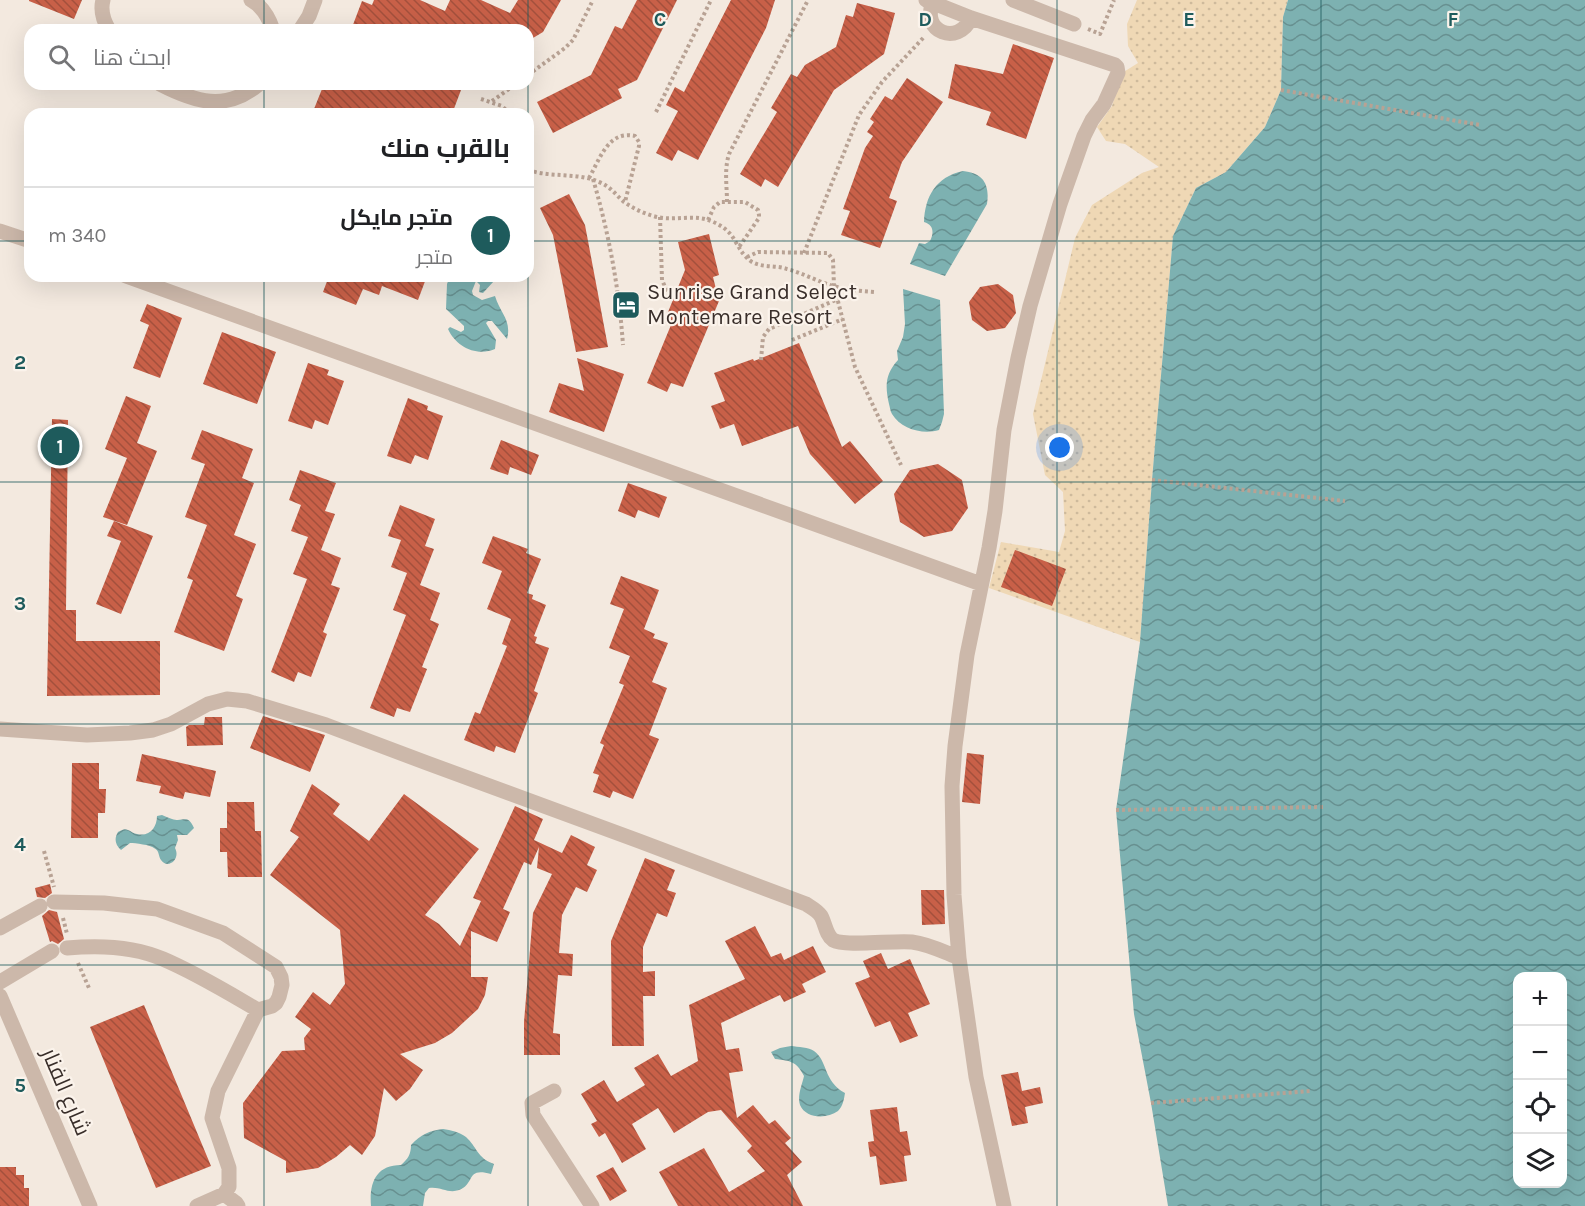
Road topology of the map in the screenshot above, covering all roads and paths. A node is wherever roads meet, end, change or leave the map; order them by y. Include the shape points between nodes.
1 (103, 0) edge
2 (251, 0) edge
3 (315, 0) edge
4 (593, 0) edge
5 (711, 0) edge
6 (808, 0) edge
7 (1013, 0) edge
8 (1114, 0) edge
9 (930, 1) edge
10 (971, 18) junction
11 (105, 24) edge
12 (270, 24) edge
13 (304, 24) edge
14 (1074, 24) joint
15 (935, 27) junction
16 (534, 71) edge
17 (171, 90) edge
18 (251, 90) edge
19 (508, 90) edge
20 (1281, 90) dead end
21 (482, 99) dead end
22 (492, 101) junction
23 (503, 108) edge
24 (656, 112) dead end
25 (1480, 125) dead end
26 (534, 171) edge
27 (591, 179) junction
28 (625, 202) junction
29 (727, 202) junction
30 (660, 218) junction
31 (708, 220) junction
32 (0, 231) edge
33 (24, 239) edge
34 (739, 248) junction
35 (804, 253) junction
36 (747, 257) junction
37 (143, 282) edge
38 (834, 286) junction
39 (875, 292) dead end
40 (671, 293) dead end
41 (838, 299) junction
42 (843, 319) junction
43 (792, 339) dead end
44 (623, 345) dead end
45 (761, 360) dead end
46 (900, 465) dead end
47 (1152, 480) dead end
48 (1345, 501) dead end
49 (981, 584) junction
50 (0, 729) edge
51 (1325, 807) dead end
52 (1116, 810) dead end
53 (0, 928) edge
54 (959, 958) junction
55 (0, 982) edge
56 (0, 996) edge
57 (258, 1010) junction
58 (554, 1091) dead end
59 (1311, 1091) dead end
60 (1151, 1103) dead end
61 (224, 1194) junction
62 (90, 1206) edge
63 (197, 1206) edge
64 (238, 1206) edge
65 (592, 1206) edge
66 (1004, 1206) edge

1 - 11 street
2 - 12 street
3 - 13 street
4 - 16 path via 573,40
5 - 24 path
6 - 29 path via 729,154
7 - 14 street
8 - 14 path via 1100,34
9 - 10 street
9 - 15 street
10 - 15 street via 959,32 946,33
10 - 49 street via 1115,65 1118,70 1077,153 1033,296 1004,430 995,511
15 - 35 path via 898,63 859,115
17 - 18 street via 200,101 231,100
19 - 22 path
20 - 25 path
21 - 22 path
22 - 23 path
26 - 27 path
27 - 28 path via 603,183
27 - 28 path via 610,142 623,135 635,136 639,146
27 - 44 path via 613,255
28 - 30 path
29 - 31 path via 716,205
29 - 34 path via 747,203 759,212
30 - 31 path
30 - 40 path via 662,280
31 - 34 path via 729,231
32 - 33 street
34 - 36 path
35 - 36 path via 758,252
35 - 38 path via 830,255
36 - 38 path via 757,264 789,269
37 - 49 street
38 - 39 path
38 - 41 path
41 - 42 path
41 - 45 path via 769,328 763,337
42 - 43 path
42 - 46 path via 855,367
47 - 48 path
49 - 54 street via 967,655 952,786
50 - 54 street via 87,735 130,733 171,724 208,704 227,699 247,701 326,725 806,904 820,915 833,940 910,942 932,946
51 - 52 path
53 - 57 street via 58,901 158,909 223,933 276,968 282,985 279,997 272,1006
54 - 66 street via 976,1077
55 - 57 street via 59,950 99,946 162,958
56 - 62 street, شارع الفنار
57 - 61 street via 218,1091 212,1118 229,1168 229,1187
58 - 65 street via 532,1103 533,1115
59 - 60 path
61 - 63 street
61 - 64 street

